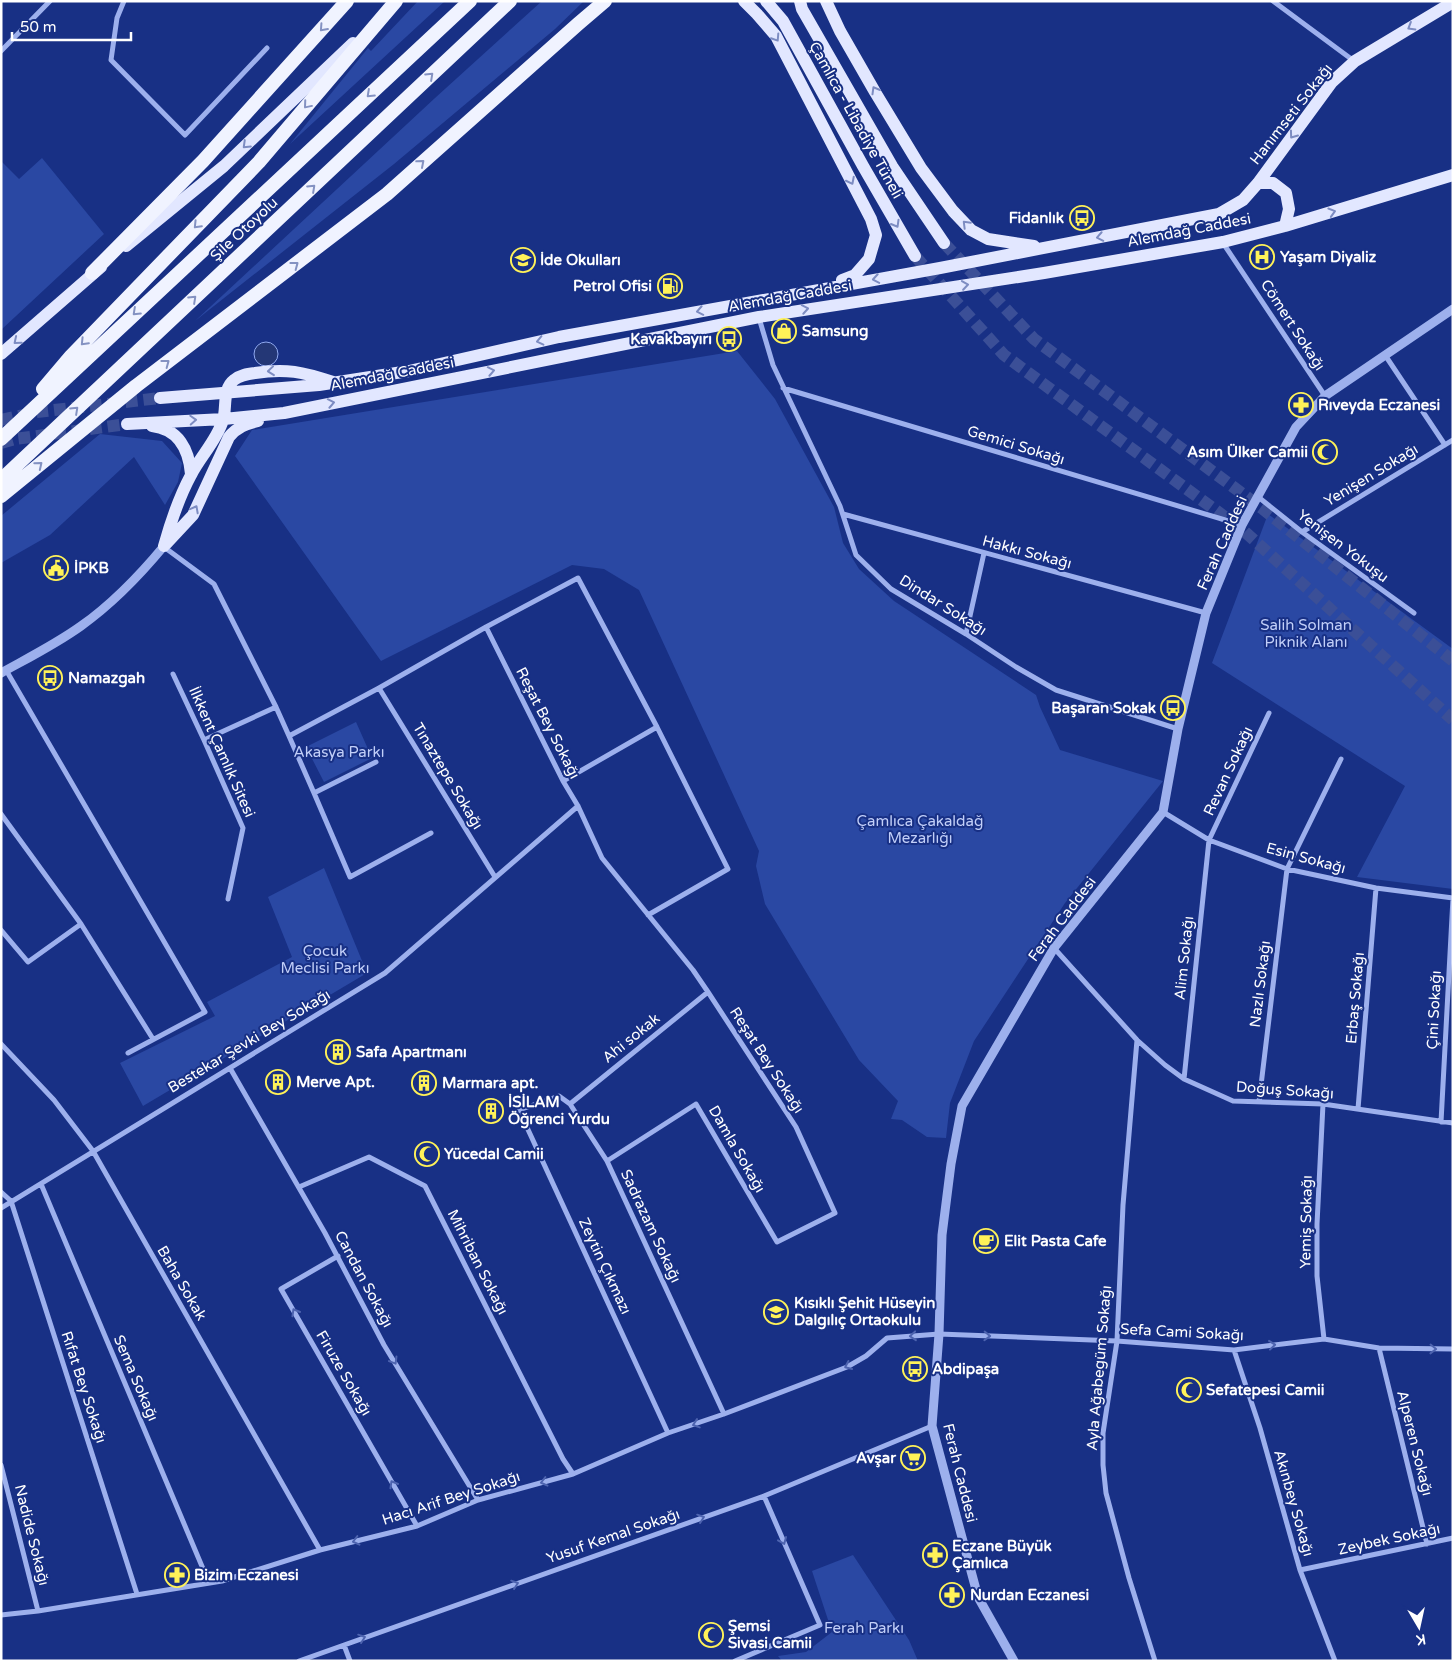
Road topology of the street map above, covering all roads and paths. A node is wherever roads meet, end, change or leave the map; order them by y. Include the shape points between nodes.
1 (50, 1) edge
2 (124, 1) edge
3 (347, 1) edge
4 (396, 1) edge
5 (470, 1) edge
6 (510, 1) edge
7 (605, 1) edge
8 (744, 1) edge
9 (766, 1) edge
10 (800, 1) edge
11 (826, 1) edge
12 (1273, 1) edge
13 (1453, 2) edge
14 (383, 15) junction
15 (267, 48) dead end
16 (1, 51) edge
17 (1355, 61) junction
18 (1453, 175) edge
19 (1258, 183) junction
20 (1286, 226) junction
21 (1223, 242) junction
22 (944, 243) tunnel mouth
23 (1044, 248) junction
24 (915, 256) tunnel mouth
25 (92, 273) junction
26 (817, 289) junction
27 (1453, 309) edge
28 (759, 316) junction
29 (1, 354) edge
30 (1385, 355) junction
31 (336, 382) junction
32 (783, 388) junction
33 (227, 393) junction
34 (1325, 396) junction
35 (160, 398) tunnel mouth
36 (284, 413) junction
37 (224, 419) junction
38 (3, 437) edge
39 (1453, 440) edge
40 (1445, 445) junction
41 (191, 474) junction
42 (1, 480) edge
43 (1, 496) edge
44 (1258, 496) junction
45 (843, 514) junction
46 (1242, 525) junction
47 (1302, 532) junction
48 (164, 546) junction
49 (984, 553) junction
50 (1206, 613) junction
51 (1414, 614) dead end
52 (486, 627) junction
53 (966, 634) junction
54 (4, 672) edge
55 (173, 674) dead end
56 (379, 688) junction
57 (276, 707) junction
58 (1269, 713) dead end
59 (657, 728) junction
60 (1178, 729) junction
61 (289, 736) junction
62 (204, 740) junction
63 (1341, 759) dead end
64 (376, 762) dead end
65 (563, 781) junction
66 (314, 793) junction
67 (578, 806) junction
68 (1163, 812) junction
69 (1, 814) edge
70 (431, 833) dead end
71 (1209, 840) junction
72 (1287, 869) junction
73 (495, 878) junction
74 (1376, 888) junction
75 (1453, 898) edge
76 (228, 899) dead end
77 (648, 915) junction
78 (81, 924) junction
79 (1, 930) edge
80 (1054, 948) junction
81 (708, 992) junction
82 (153, 1039) junction
83 (1136, 1040) junction
84 (1, 1044) edge
85 (128, 1053) dead end
86 (230, 1068) junction
87 (1184, 1079) junction
88 (1259, 1102) junction
89 (570, 1104) junction
90 (1323, 1104) junction
91 (1358, 1109) junction
92 (1441, 1122) junction
93 (1453, 1124) edge
94 (93, 1151) junction
95 (607, 1161) junction
96 (41, 1184) junction
97 (299, 1187) junction
98 (1, 1192) edge
99 (11, 1201) junction
100 (1, 1208) edge
101 (836, 1213) joint
102 (338, 1256) junction
103 (939, 1334) junction
104 (887, 1338) joint
105 (1324, 1340) junction
106 (1117, 1341) junction
107 (1379, 1348) junction
108 (1453, 1349) edge
109 (1234, 1350) junction
110 (724, 1414) junction
111 (932, 1426) junction
112 (668, 1433) junction
113 (1, 1465) edge
114 (573, 1474) junction
115 (764, 1496) junction
116 (478, 1500) junction
117 (417, 1526) junction
118 (1453, 1538) edge
119 (1427, 1544) junction
120 (320, 1550) junction
121 (1300, 1570) junction
122 (208, 1583) junction
123 (137, 1594) junction
124 (38, 1611) junction
125 (1, 1615) edge
126 (344, 1645) junction
127 (299, 1661) edge
128 (350, 1661) edge
129 (735, 1661) edge
130 (1014, 1661) edge
131 (1155, 1661) edge
132 (1335, 1661) edge

1 - 16 street
2 - 15 street via 117,18 111,60 185,135
3 -> 25 highway via 203,161
4 - 14 highway
5 -> 38 highway, Şile Otoyolu
42 -> 6 highway, Şile Otoyolu
43 -> 7 highway via 136,386 387,194
8 -> 26 main road via 776,36 871,219 876,235 869,259 855,275
9 -> 24 main road, Çamlıca - Libadiye Tüneli via 783,22
10 - 22 main road, Çamlıca - Libadiye Tüneli via 892,166
23 -> 11 main road via 988,239 971,230 953,211 875,92
12 - 17 street
13 -> 17 main road, Hanımseti Sokağı
14 -> 25 main road via 224,166
14 -> 38 highway via 259,162 71,356
17 -> 19 main road, Hanımseti Sokağı via 1332,82
20 -> 18 main road, Alemdağ Caddesi
19 - 20 main road via 1273,183 1286,193 1289,209
19 -> 23 main road, Alemdağ Caddesi via 1243,200 1219,214
20 - 21 main road, Alemdağ Caddesi
28 -> 21 main road, Alemdağ Caddesi
21 - 34 street, Cömert Sokağı
23 -> 26 main road, Alemdağ Caddesi
25 -> 29 main road
26 -> 31 main road, Alemdağ Caddesi via 559,337 409,371
27 - 30 street, Ferah Caddesi
28 - 32 street, Dindar Sokağı
36 -> 28 main road, Alemdağ Caddesi
30 - 34 street, Ferah Caddesi
30 - 40 street
31 - 33 main road, Alemdağ Caddesi
31 -> 33 main road via 284,370 242,375 230,384
32 - 45 street, Dindar Sokağı
32 - 46 street, Gemici Sokağı
33 - 35 main road, Alemdağ Caddesi
33 - 37 main road
34 - 44 street, Ferah Caddesi via 1296,428
36 - 37 main road, Alemdağ Caddesi
48 -> 36 main road via 193,515 235,430
37 - 41 main road
41 -> 37 main road, Alemdağ Caddesi via 187,450 170,432 160,427 127,424
39 - 40 street, Yenişen Sokağı
40 - 47 street, Yenişen Sokağı
41 - 48 main road via 175,507
44 - 46 street, Ferah Caddesi
44 - 47 street, Yenişen Yokuşu
45 - 49 street, Hakkı Sokağı
45 - 53 street, Dindar Sokağı via 856,555 891,589
46 - 50 street, Ferah Caddesi
47 - 51 street, Yenişen Yokuşu
48 - 54 street via 145,570 82,626
48 - 57 street via 214,584
49 - 50 street, Hakkı Sokağı
49 - 53 street
50 - 60 street, Ferah Caddesi
52 - 56 street
52 - 59 street via 578,578
52 - 65 street, Reşat Bey Sokağı
53 - 60 street, Dindar Sokağı via 1056,690
54 - 82 street via 204,1012
55 - 62 street, İlkkent Çamlık Sitesi
56 - 61 street
56 - 73 street, Tınaztepe Sokağı
57 - 61 street
57 - 62 street
58 - 71 street, Revan Sokağı
59 - 65 street
59 - 77 street via 728,869
60 - 68 street, Ferah Caddesi
61 - 66 street
62 - 76 street, İlkkent Çamlık Sitesi via 243,828
63 - 72 street, Nazlı Sokağı
64 - 66 street
65 - 67 street, Reşat Bey Sokağı
66 - 70 street via 350,876
67 - 73 street, Bestekar Şevki Bey Sokağı
67 - 77 street, Reşat Bey Sokağı via 602,858
68 - 71 street, Esin Sokağı
68 - 80 street, Ferah Caddesi
69 - 78 street
71 - 72 street, Esin Sokağı
71 - 87 street, Alim Sokağı
72 - 74 street, Esin Sokağı
72 - 88 street, Nazlı Sokağı
73 - 86 street, Bestekar Şevki Bey Sokağı via 385,973
74 - 75 street, Esin Sokağı
74 - 91 street, Erbaş Sokağı
75 - 92 street, Çini Sokağı
77 - 81 street, Reşat Bey Sokağı
78 - 79 street via 28,962
78 - 82 street
80 - 83 street, Doğuş Sokağı
80 - 103 street, Ferah Caddesi via 962,1106 950,1164 942,1235
81 - 89 street, Ahi sokak
81 - 101 street, Reşat Bey Sokağı via 796,1127
82 - 85 street
83 - 87 street, Doğuş Sokağı
83 - 106 street, Ayla Ağabegüm Sokağı via 1123,1205
84 - 94 street, Baha Sokak via 54,1100
86 - 94 street, Bestekar Şevki Bey Sokağı
86 - 97 street, Candan Sokağı
87 - 88 street, Doğuş Sokağı via 1233,1101
88 - 90 street, Doğuş Sokağı
89 - 95 street, Sadrazam Sokağı
89 - 112 street, Zeytin Çıkmazı via 559,1096 519,1110
90 - 91 street, Doğuş Sokağı
90 - 105 street, Yemiş Sokağı via 1317,1276
91 - 92 street, Doğuş Sokağı
92 - 93 street, Doğuş Sokağı
94 - 96 street, Bestekar Şevki Bey Sokağı
94 - 120 street, Baha Sokak
95 - 101 street, Damla Sokağı via 696,1104 777,1242
95 - 110 street, Sadrazam Sokağı
96 - 99 street, Bestekar Şevki Bey Sokağı
96 - 122 street, Sema Sokağı
97 - 102 street, Candan Sokağı
97 - 114 street, Mihriban Sokağı via 369,1157 425,1186
98 - 99 street
99 - 100 street, Bestekar Şevki Bey Sokağı
99 - 123 street, Rıfat Bey Sokağı
102 -> 116 street, Candan Sokağı via 384,1344
117 -> 102 street, Firuze Sokağı via 281,1289
103 -> 104 street, Sefa Cami Sokağı
103 -> 106 street, Sefa Cami Sokağı
103 - 111 street, Ferah Caddesi
104 -> 110 street, Hacı Arif Bey Sokağı via 847,1367
105 - 107 street, Sefa Cami Sokağı
109 -> 105 street, Sefa Cami Sokağı
106 - 109 street, Sefa Cami Sokağı
106 - 131 street, Ayla Ağabegüm Sokağı via 1103,1433 1106,1493
107 -> 108 street, Sefa Cami Sokağı
107 - 119 street, Alperen Sokağı
109 - 121 street, Akınbey Sokağı
110 -> 112 street, Hacı Arif Bey Sokağı
111 - 115 street, Yusuf Kemal Sokağı
111 - 130 street, Ferah Caddesi via 978,1597
112 - 114 street, Hacı Arif Bey Sokağı
113 - 124 street, Nadide Sokağı
114 -> 116 street, Hacı Arif Bey Sokağı
126 -> 115 street, Yusuf Kemal Sokağı
115 -> 129 street via 820,1625
116 - 117 street, Hacı Arif Bey Sokağı
117 -> 120 street, Hacı Arif Bey Sokağı
118 - 119 street, Zeybek Sokağı
119 - 121 street, Zeybek Sokağı
120 - 122 street, Hacı Arif Bey Sokağı
121 - 132 street, Akınbey Sokağı
122 - 123 street, Hacı Arif Bey Sokağı
123 - 124 street, Hacı Arif Bey Sokağı
124 - 125 street, Hacı Arif Bey Sokağı
126 - 127 street, Yusuf Kemal Sokağı
126 - 128 street

